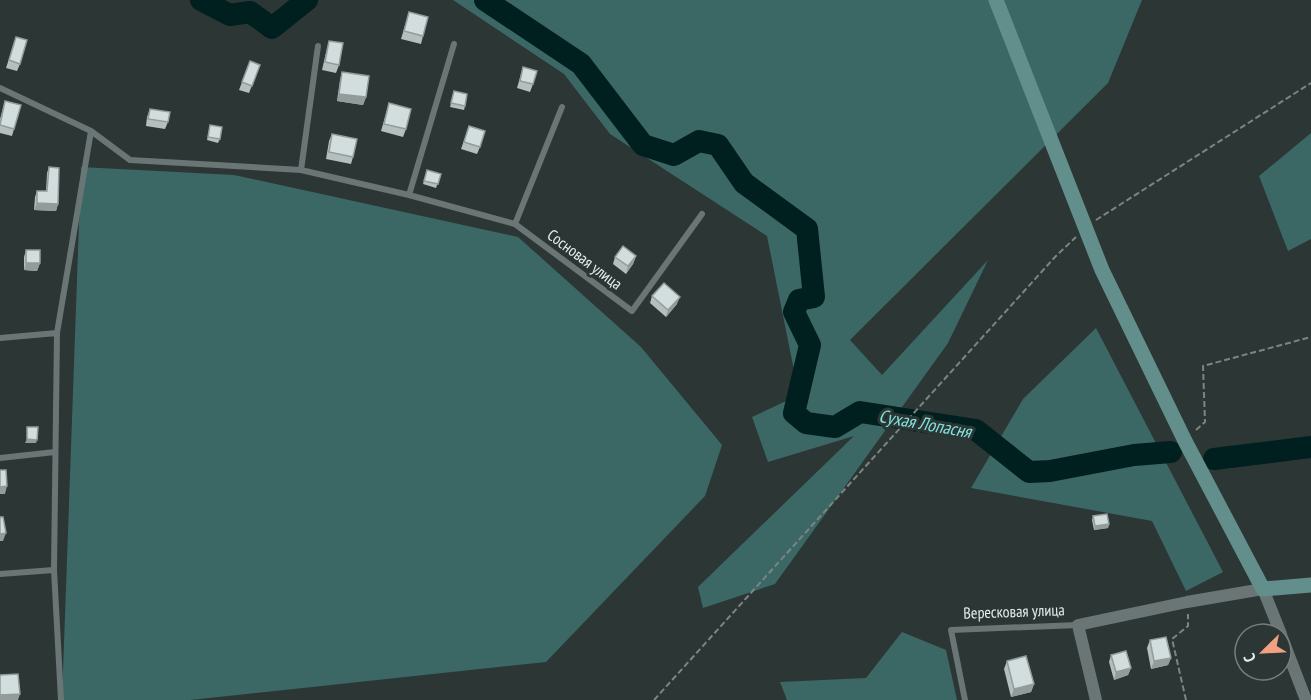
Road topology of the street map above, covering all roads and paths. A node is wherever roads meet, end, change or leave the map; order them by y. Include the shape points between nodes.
1 (996, 0) edge
2 (454, 44) dead end
3 (318, 46) dead end
4 (1311, 82) edge
5 (0, 88) edge
6 (562, 107) dead end
7 (91, 130) junction
8 (301, 170) junction
9 (409, 195) junction
10 (702, 214) dead end
11 (515, 224) junction
12 (1085, 228) junction
13 (57, 333) junction
14 (1311, 337) edge
15 (0, 338) edge
16 (1185, 441) junction
17 (55, 452) junction
18 (0, 458) edge
19 (54, 570) junction
20 (0, 574) edge
21 (1311, 585) edge
22 (1263, 589) junction
23 (1187, 602) junction
24 (1276, 622) edge
25 (1078, 625) junction
26 (1293, 666) edge
27 (61, 700) edge
28 (654, 700) edge
29 (965, 700) edge
30 (1096, 700) edge
31 (1186, 700) edge
32 (1306, 700) edge

1 - 12 street
2 - 9 lane
3 - 8 lane
4 - 12 path
5 - 7 lane, Сосновая улица
6 - 11 lane
7 - 8 lane, Сосновая улица via 130,160
7 - 13 lane
8 - 9 lane, Сосновая улица
9 - 11 lane, Сосновая улица
10 - 11 lane, Сосновая улица via 632,311
12 - 16 street
12 - 28 path
13 - 15 lane
13 - 17 lane
14 - 16 path via 1203,366 1205,422
16 - 22 street
17 - 18 lane
17 - 19 lane
19 - 20 lane
19 - 27 lane
21 - 22 street
22 - 23 street, Вересковая улица
22 - 24 street
23 - 25 street, Вересковая улица
23 - 31 path via 1188,626 1172,639
25 - 29 lane, Вересковая улица via 951,630
25 - 30 street, Вересковая улица
26 - 32 street

